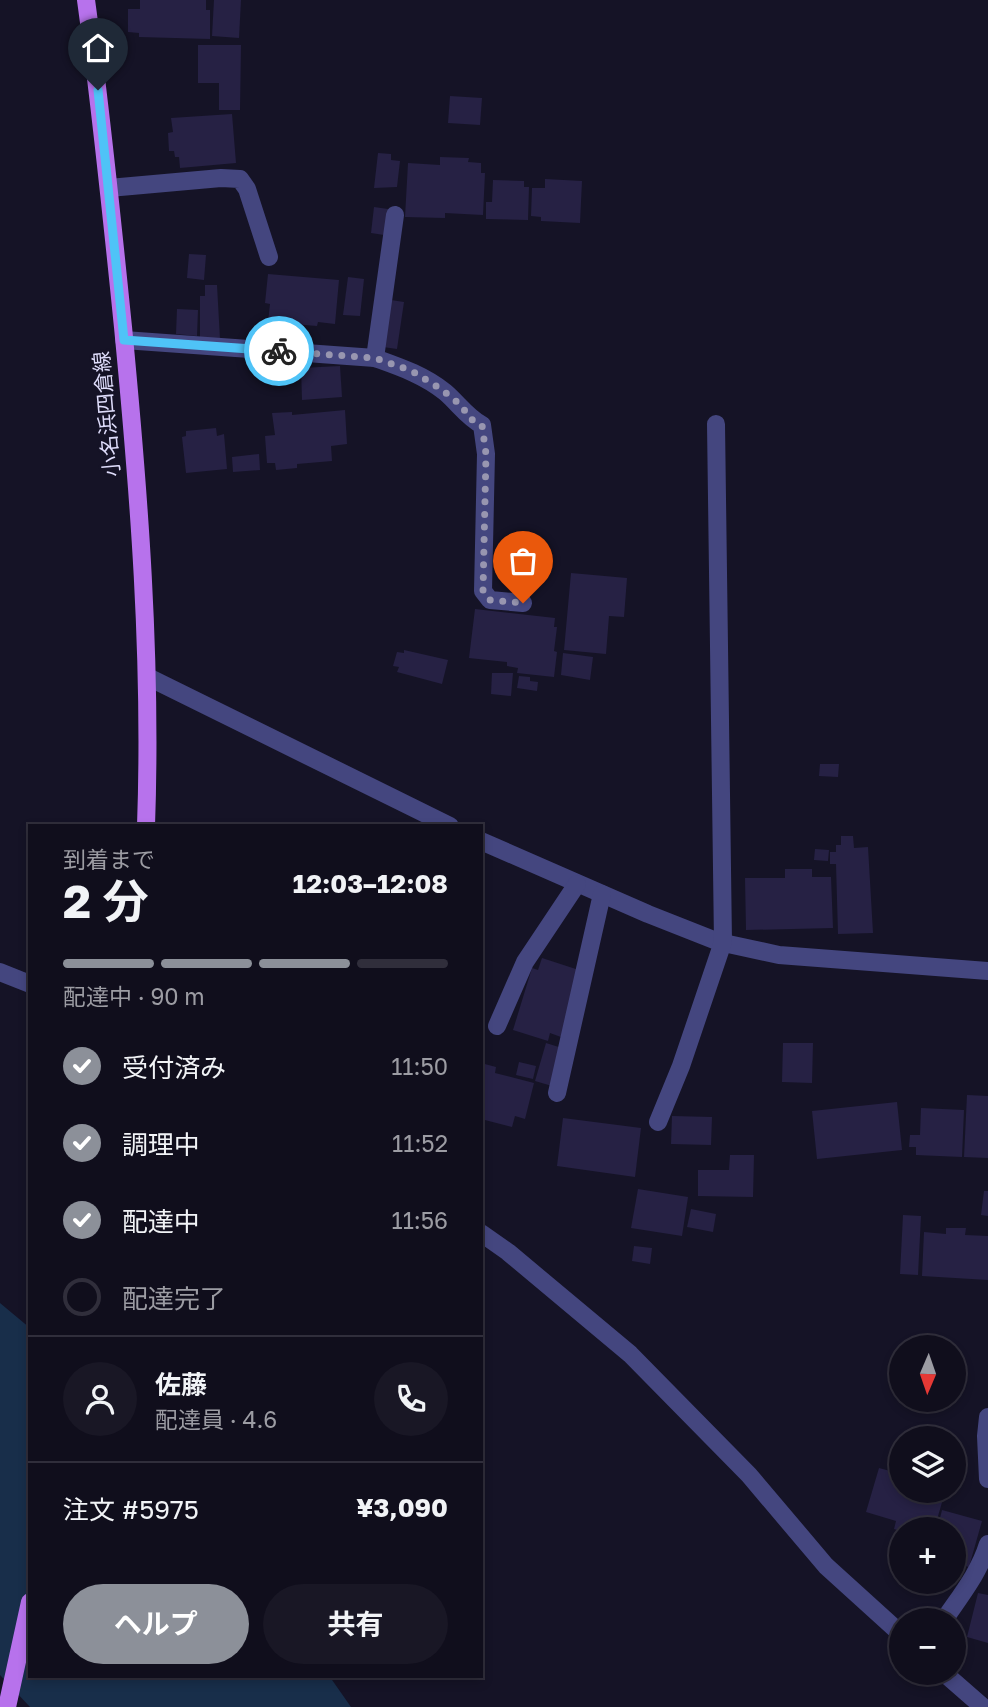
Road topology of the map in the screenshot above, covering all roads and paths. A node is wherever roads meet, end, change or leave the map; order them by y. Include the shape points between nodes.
1 (86, 0) edge
2 (109, 188) junction
3 (395, 215) dead end
4 (269, 257) dead end
5 (124, 340) junction
6 (375, 358) junction
7 (716, 424) dead end
8 (523, 603) dead end
9 (148, 677) junction
10 (146, 824) edge
11 (446, 824) edge
12 (483, 842) edge
13 (577, 884) junction
14 (602, 894) junction
15 (723, 942) junction
16 (988, 971) edge
17 (0, 972) edge
18 (28, 983) edge
19 (497, 1026) dead end
20 (557, 1093) dead end
21 (657, 1122) dead end
22 (483, 1234) edge
23 (988, 1417) edge
24 (988, 1479) edge
25 (988, 1544) edge
26 (954, 1608) edge
27 (28, 1611) edge
28 (889, 1623) edge
29 (958, 1685) edge
30 (7, 1707) edge
31 (984, 1707) edge

1 - 2 main road, 小名浜四倉線
2 - 4 street via 240,179
2 - 5 main road, 小名浜四倉線
3 - 6 street
5 - 6 street
5 - 9 main road, 小名浜四倉線
6 - 8 street via 412,371 441,389 482,425 486,454 483,591 490,600
7 - 15 street
9 - 10 main road, 小名浜四倉線
9 - 11 street
12 - 13 street
13 - 14 street
13 - 19 street via 525,962
14 - 15 street
14 - 20 street
15 - 16 street via 779,956
15 - 21 street
17 - 18 street
22 - 28 street via 630,1354 749,1475 826,1566
23 - 24 street
25 - 26 street
27 - 30 main road
29 - 31 street

